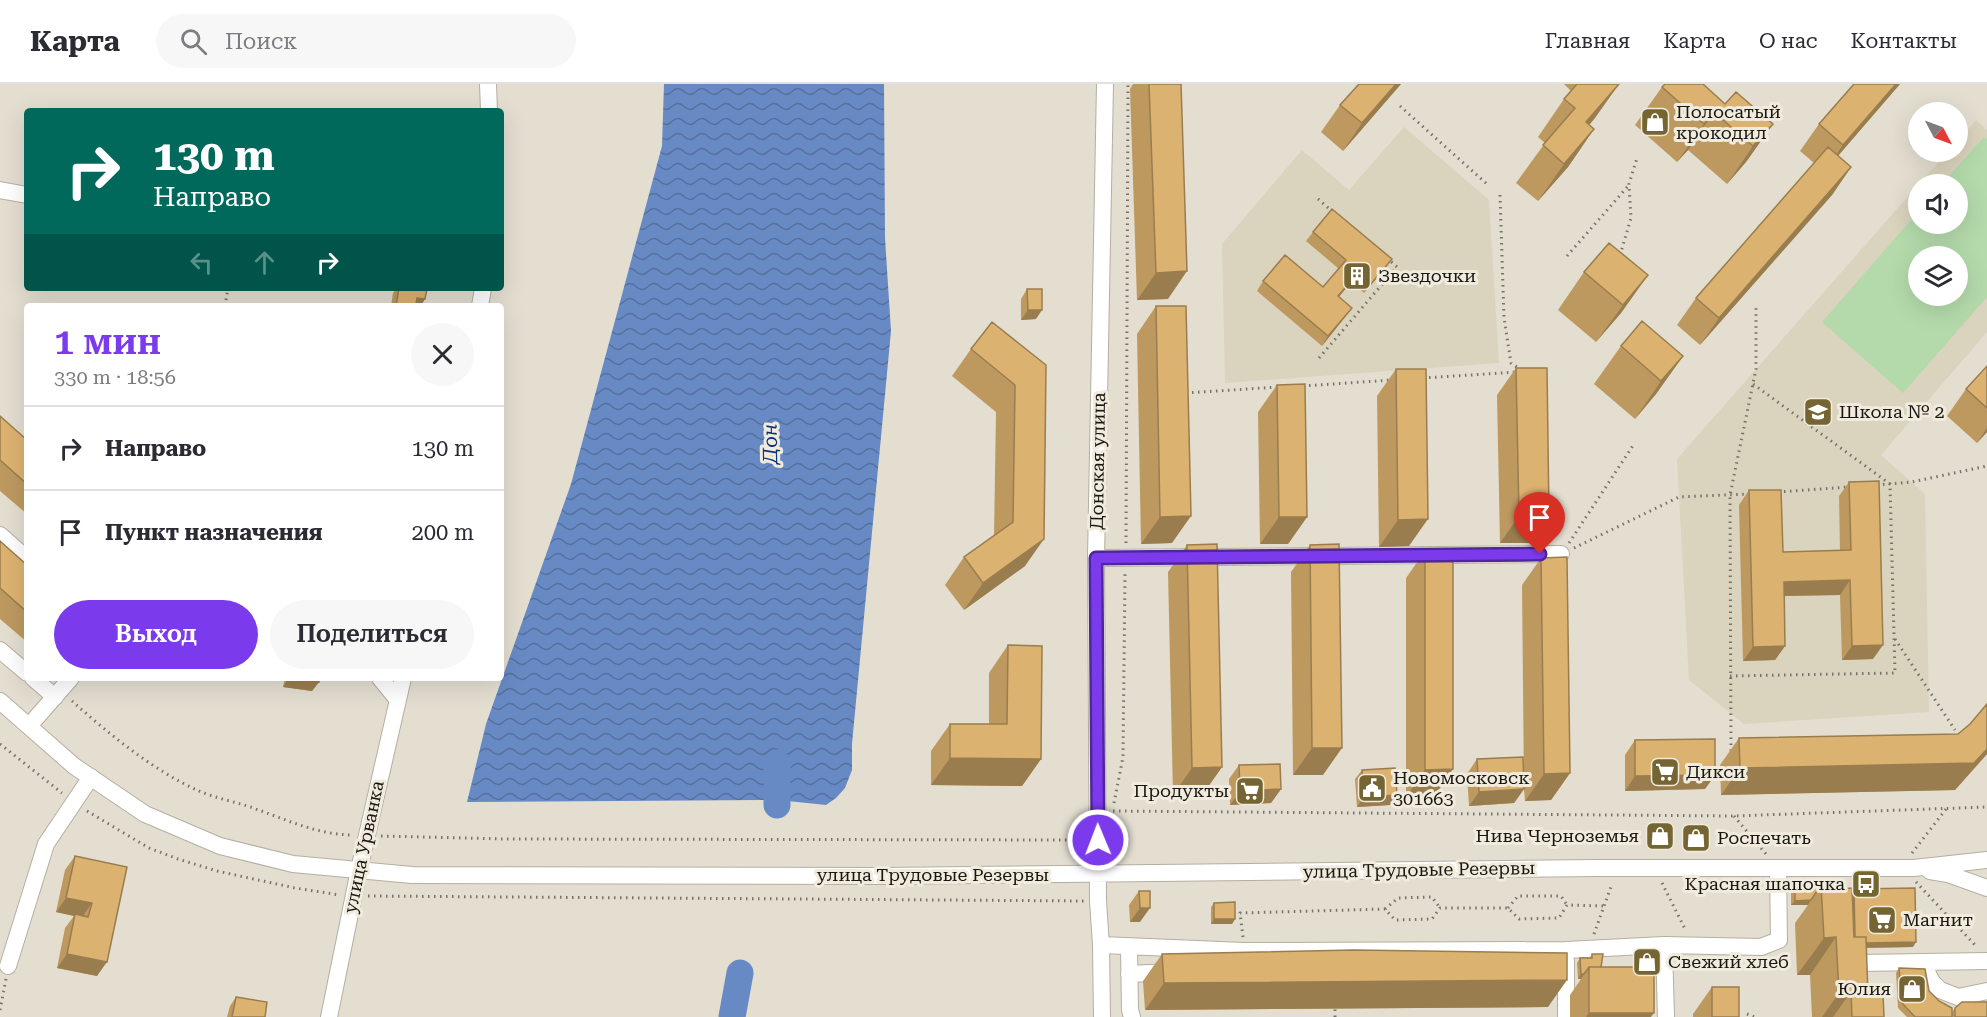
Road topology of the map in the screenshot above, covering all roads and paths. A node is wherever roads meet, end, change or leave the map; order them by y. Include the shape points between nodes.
1 (488, 84) edge
2 (1105, 84) edge
3 (1400, 106) dead end
4 (489, 108) edge
5 (1637, 158) dead end
6 (1487, 184) dead end
7 (1629, 184) junction
8 (0, 190) edge
9 (24, 194) edge
10 (1500, 195) dead end
11 (1318, 199) dead end
12 (1336, 214) edge
13 (1380, 252) edge
14 (1568, 256) dead end
15 (1620, 258) edge
16 (1756, 308) dead end
17 (1319, 358) dead end
18 (1423, 378) junction
19 (1415, 379) edge
20 (1396, 380) edge
21 (1418, 384) edge
22 (1753, 384) junction
23 (1294, 386) edge
24 (1282, 387) edge
25 (1179, 394) edge
26 (1634, 444) dead end
27 (1987, 466) edge
28 (1890, 484) junction
29 (1868, 485) edge
30 (1856, 486) edge
31 (1776, 492) edge
32 (1753, 494) edge
33 (1730, 495) junction
34 (0, 535) edge
35 (1561, 554) junction
36 (24, 556) edge
37 (1096, 558) junction
38 (1894, 638) junction
39 (0, 650) edge
40 (24, 670) edge
41 (1730, 676) junction
42 (41, 681) edge
43 (382, 681) edge
44 (402, 681) edge
45 (62, 689) edge
46 (397, 699) junction
47 (0, 701) edge
48 (29, 726) junction
49 (1954, 730) dead end
50 (1731, 752) dead end
51 (91, 777) junction
52 (1987, 807) edge
53 (1097, 811) junction
54 (1734, 816) junction
55 (367, 836) junction
56 (1084, 837) dead end
57 (1987, 860) edge
58 (1617, 868) junction
59 (1655, 868) junction
60 (1914, 868) junction
61 (1778, 869) junction
62 (359, 870) junction
63 (1098, 873) junction
64 (1987, 888) edge
65 (1567, 905) junction
66 (1604, 906) junction
67 (1440, 908) junction
68 (1508, 908) junction
69 (1385, 909) junction
70 (1101, 945) junction
71 (1664, 945) junction
72 (1694, 946) junction
73 (1129, 947) junction
74 (1589, 949) junction
75 (1323, 950) junction
76 (1566, 950) junction
77 (1244, 951) junction
78 (1987, 961) edge
79 (1929, 962) junction
80 (1860, 963) edge
81 (8, 966) joint
82 (1257, 967) edge
83 (1188, 971) edge
84 (1130, 974) junction
85 (1987, 991) edge
86 (1335, 1009) dead end
87 (0, 1010) edge
88 (1747, 1014) dead end
89 (329, 1017) edge
90 (1102, 1017) edge
91 (1132, 1017) edge
92 (1335, 1017) edge
93 (1566, 1017) edge
94 (1666, 1017) edge
95 (1755, 1017) edge

1 - 4 street
2 - 37 street, Донская улица
3 - 6 path
5 - 7 path
7 - 14 path
7 - 15 path via 1632,218
8 - 9 street
10 - 18 path via 1504,318 1511,363 1522,372
11 - 12 path
13 - 17 path via 1397,267
16 - 22 path
18 - 19 path
18 - 21 path
20 - 23 path
22 - 28 path
22 - 33 path
24 - 25 path
26 - 35 path
27 - 28 path
28 - 29 path
28 - 38 path
30 - 31 path
32 - 33 path
33 - 35 path via 1679,497
33 - 41 path
34 - 36 street
35 - 37 street
37 - 53 street, Донская улица
38 - 41 path via 1895,673
38 - 49 path
39 - 40 street
41 - 50 path
42 - 45 street
43 - 46 street
44 - 46 street, улица Урванка
45 - 48 street
45 - 55 path via 105,730 159,770 201,792 321,831
46 - 55 street, улица Урванка
47 - 48 street, улица Трудовые Резервы
48 - 51 street, улица Трудовые Резервы
51 - 62 street, улица Трудовые Резервы via 145,814 220,846 293,864
51 - 81 street via 46,844
52 - 54 path
53 - 54 path
53 - 63 street, Донская улица
54 - 61 path
55 - 56 path via 1075,840
55 - 62 street, улица Урванка
57 - 60 street, улица Трудовые Резервы
58 - 59 street, улица Трудовые Резервы
58 - 63 street, улица Трудовые Резервы
58 - 66 path
59 - 61 street, улица Трудовые Резервы
59 - 72 path
60 - 61 street, улица Трудовые Резервы
60 - 64 street, улица Трудовые Резервы via 1948,874
61 - 72 street via 1779,940 1761,947
62 - 63 street, улица Трудовые Резервы via 412,875
62 - 89 street, улица Урванка
63 - 70 street, Донская улица
65 - 66 path
65 - 68 path via 1561,896 1518,896
65 - 68 path via 1558,918 1519,919
66 - 74 path
67 - 68 path
67 - 69 path via 1432,897 1398,898
67 - 69 path via 1432,920 1395,920
69 - 77 path via 1240,913
70 - 73 street
70 - 90 street, Донская улица
71 - 72 street
71 - 74 street
71 - 94 street
73 - 77 street
73 - 84 street
74 - 76 street
75 - 76 street
75 - 77 street
75 - 82 street via 1304,965
76 - 93 street
78 - 79 street
79 - 80 street
79 - 85 street via 1927,972 1940,990 1958,997
81 - 87 path
83 - 84 street
84 - 91 street
86 - 92 path
88 - 95 path

